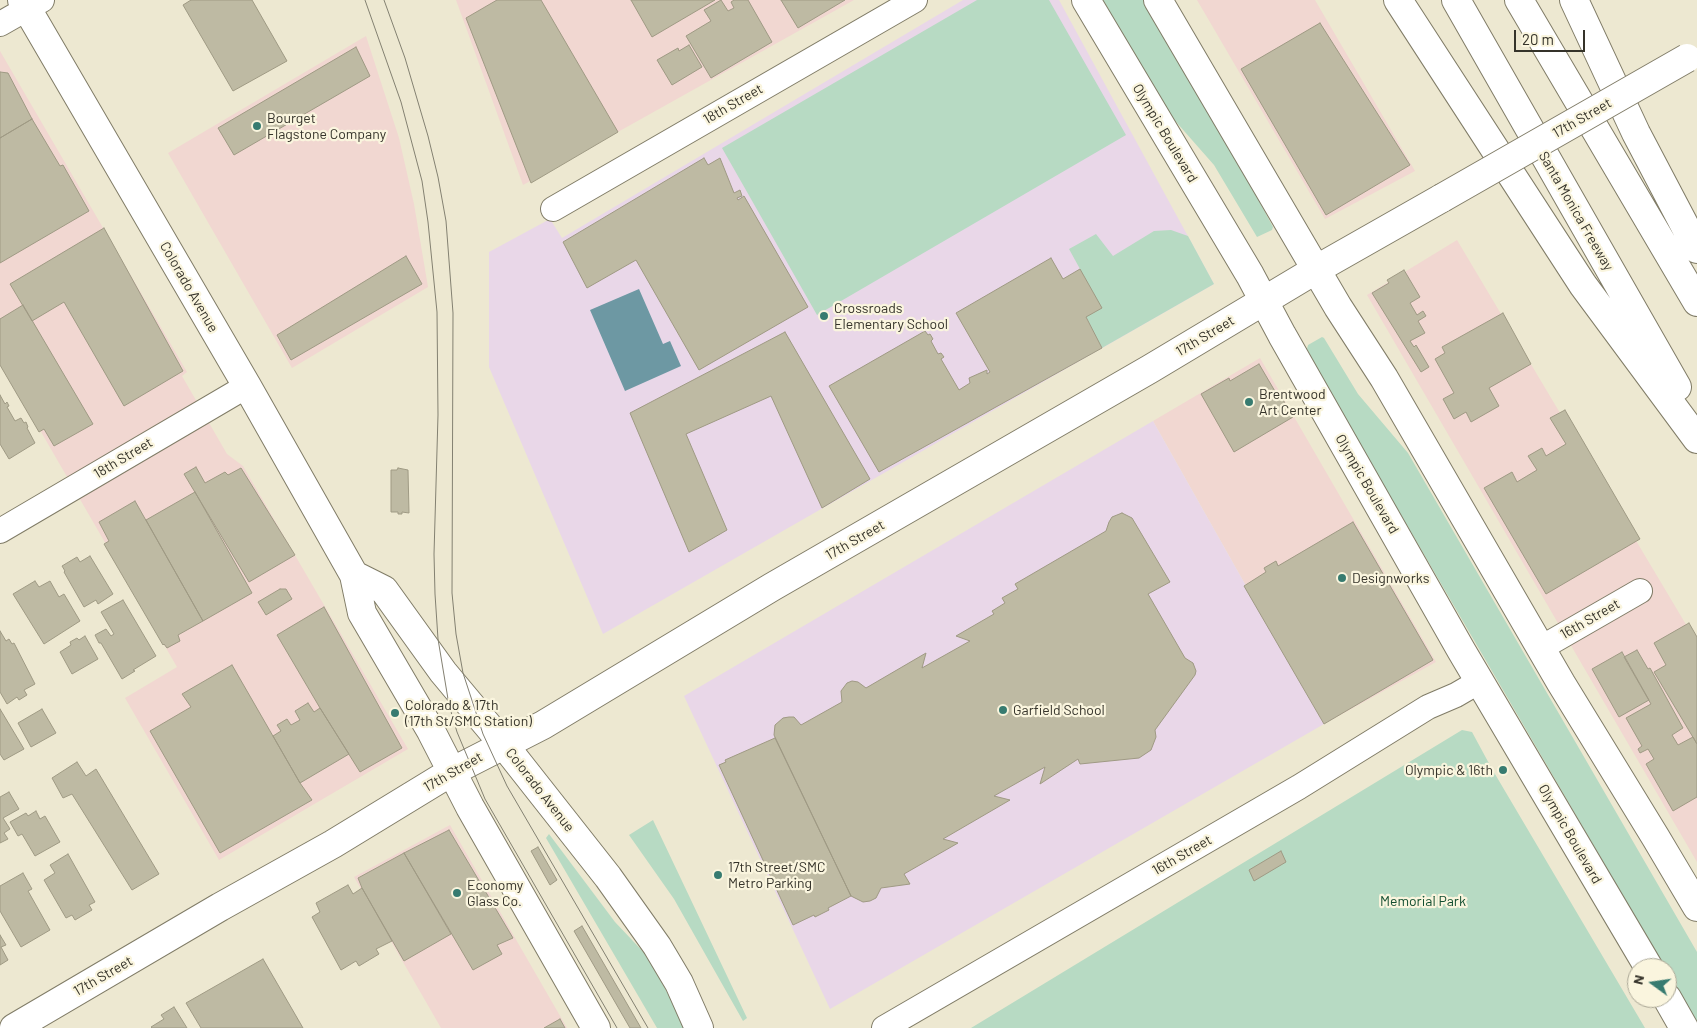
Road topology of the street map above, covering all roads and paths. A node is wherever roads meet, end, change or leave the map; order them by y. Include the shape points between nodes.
1 (915, 0) edge
2 (1086, 0) edge
3 (1158, 0) edge
4 (1398, 0) edge
5 (1456, 0) edge
6 (1519, 0) edge
7 (1574, 0) edge
8 (30, 3) edge
9 (0, 24) edge
10 (1692, 55) edge
11 (553, 209) dead end
12 (1697, 248) edge
13 (1317, 269) junction
14 (1264, 301) junction
15 (1697, 302) edge
16 (247, 386) junction
17 (1697, 422) edge
18 (1697, 439) edge
19 (0, 531) edge
20 (354, 576) junction
21 (1640, 591) dead end
22 (1541, 648) junction
23 (1480, 681) junction
24 (504, 745) junction
25 (451, 772) junction
26 (1697, 907) edge
27 (1643, 958) edge
28 (1673, 1008) edge
29 (14, 1028) edge
30 (596, 1028) edge
31 (699, 1028) edge
32 (884, 1028) edge
33 (1684, 1028) edge

1 - 11 street, 18th Street
2 - 14 main road, Olympic Boulevard
3 - 13 main road
4 - 18 main road via 1583,285
5 - 17 main road, Santa Monica Freeway
6 - 15 main road
7 - 12 main road via 1636,133
8 - 9 street
8 - 16 main road, Colorado Avenue
10 - 13 main road, 17th Street, bridge
13 - 14 main road, 17th Street
13 - 22 main road
14 - 23 main road, Olympic Boulevard
14 - 24 main road, 17th Street
16 - 19 street, 18th Street
16 - 20 main road, Colorado Avenue
20 - 24 main road, Colorado Avenue via 384,590 443,672
20 - 25 main road, Colorado Avenue via 362,613
21 - 22 street, 16th Street
22 - 26 main road
23 - 27 main road, Olympic Boulevard
23 - 32 street, 16th Street via 1428,707 1300,787
24 - 25 main road, 17th Street
24 - 31 main road, Colorado Avenue via 608,877 657,946
25 - 29 main road, 17th Street
25 - 30 main road, Colorado Avenue
28 - 33 main road

